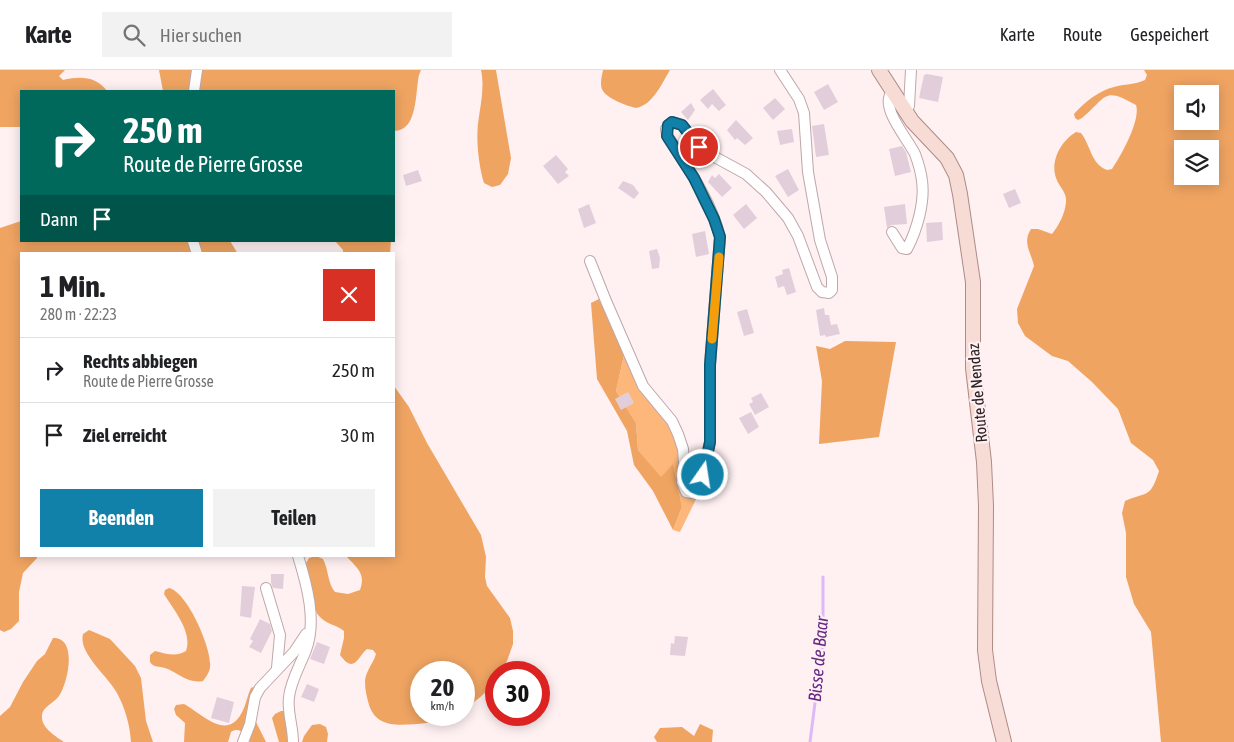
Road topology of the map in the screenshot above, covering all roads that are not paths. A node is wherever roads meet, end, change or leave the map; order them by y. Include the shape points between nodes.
1 (197, 70) edge
2 (780, 70) edge
3 (879, 70) edge
4 (911, 70) edge
5 (194, 90) edge
6 (892, 92) junction
7 (905, 112) junction
8 (892, 232) dead end
9 (590, 260) dead end
10 (298, 557) edge
11 (266, 588) dead end
12 (310, 629) junction
13 (277, 668) junction
14 (243, 742) edge
15 (293, 742) edge
16 (1004, 742) edge

1 - 5 street
2 - 9 street via 800,99 804,113 808,172 820,240 833,282 829,293 817,287 796,231 766,192 743,172 702,150 680,124 670,123 666,129 706,203 720,237 710,365 710,442 703,475 692,493 686,492 682,486 684,462 678,434 672,421 644,386
3 - 6 main road, Route de Nendaz
4 - 7 street via 909,106
6 - 7 main road, Route de Nendaz
6 - 8 street via 888,98 889,108 915,154 923,187 919,213 907,249 902,248
7 - 16 main road, Route de Nendaz via 948,158 960,194 973,282 973,368 986,506 985,650
10 - 12 street via 304,576
11 - 13 street via 280,635
12 - 13 street via 300,645
12 - 15 street via 289,694
13 - 14 street via 255,697

